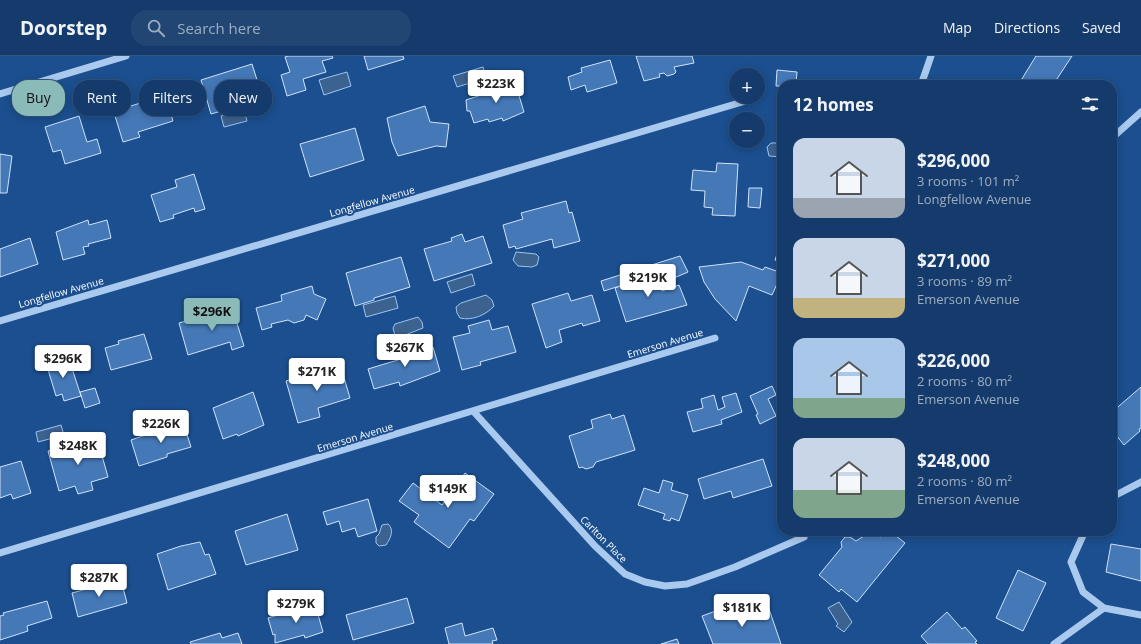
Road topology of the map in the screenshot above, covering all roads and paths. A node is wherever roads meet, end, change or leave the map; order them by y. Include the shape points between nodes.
1 (126, 56) edge
2 (931, 56) edge
3 (923, 80) edge
4 (0, 94) edge
5 (735, 104) edge
6 (1141, 112) edge
7 (1117, 134) edge
8 (0, 321) edge
9 (715, 338) dead end
10 (474, 412) junction
11 (1141, 482) edge
12 (1117, 494) edge
13 (1083, 536) edge
14 (804, 537) dead end
15 (0, 553) edge
16 (1104, 608) junction
17 (1141, 615) edge
18 (1054, 644) edge

1 - 4 street
2 - 3 street
5 - 8 street, Longfellow Avenue
6 - 7 street
9 - 10 street, Emerson Avenue
10 - 14 street, Carlton Place via 595,546 625,574 645,582 665,586 687,584 735,567
10 - 15 street, Emerson Avenue
11 - 12 street
13 - 16 street via 1071,562 1083,592
16 - 17 street
16 - 18 street

